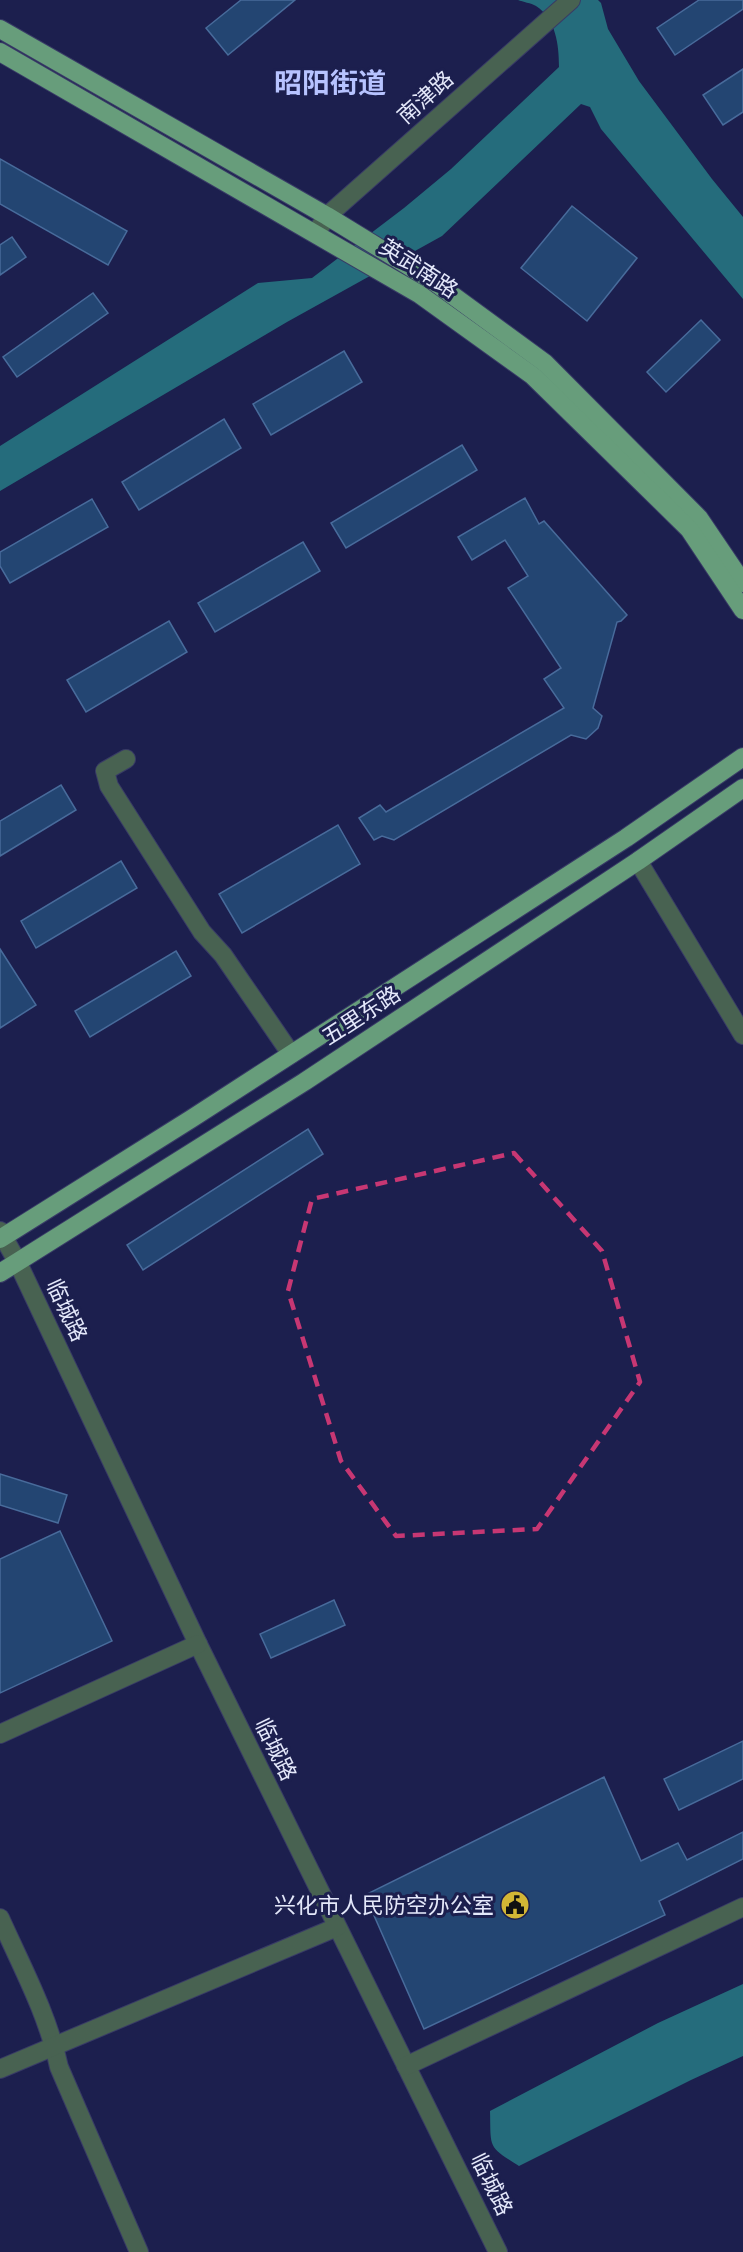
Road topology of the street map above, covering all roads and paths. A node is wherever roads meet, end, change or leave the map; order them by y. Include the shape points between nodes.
1 (571, 0) edge
2 (0, 29) edge
3 (0, 52) edge
4 (327, 216) junction
5 (316, 233) junction
6 (743, 583) edge
7 (743, 610) edge
8 (743, 757) edge
9 (126, 759) dead end
10 (743, 788) edge
11 (638, 861) junction
12 (743, 1035) edge
13 (291, 1054) junction
14 (1, 1235) edge
15 (18, 1263) junction
16 (0, 1274) edge
17 (198, 1644) junction
18 (0, 1734) edge
19 (743, 1908) edge
20 (0, 1918) edge
21 (337, 1927) junction
22 (54, 2045) junction
23 (406, 2066) junction
24 (0, 2069) edge
25 (139, 2252) edge
26 (498, 2252) edge

1 - 4 street, 南津路
2 - 4 main road, 英武南路
3 - 5 main road, 英武南路
4 - 5 street, 南津路
4 - 6 main road, 英武南路 via 433,281 545,363 699,518
5 - 7 main road, 英武南路 via 419,294 533,376 688,528
8 - 13 main road, 五里东路 via 626,838
9 - 13 street via 105,771 109,786 202,933 223,956
10 - 11 main road, 五里东路
11 - 12 street
11 - 15 main road, 五里东路 via 304,1082
13 - 14 main road, 五里东路
14 - 15 street, 临城路
15 - 16 main road, 五里东路
15 - 17 street, 临城路
17 - 18 street
17 - 21 street, 临城路
19 - 23 street
20 - 22 street
21 - 22 street
21 - 23 street, 临城路
22 - 24 street
22 - 25 street via 59,2067
23 - 26 street, 临城路

